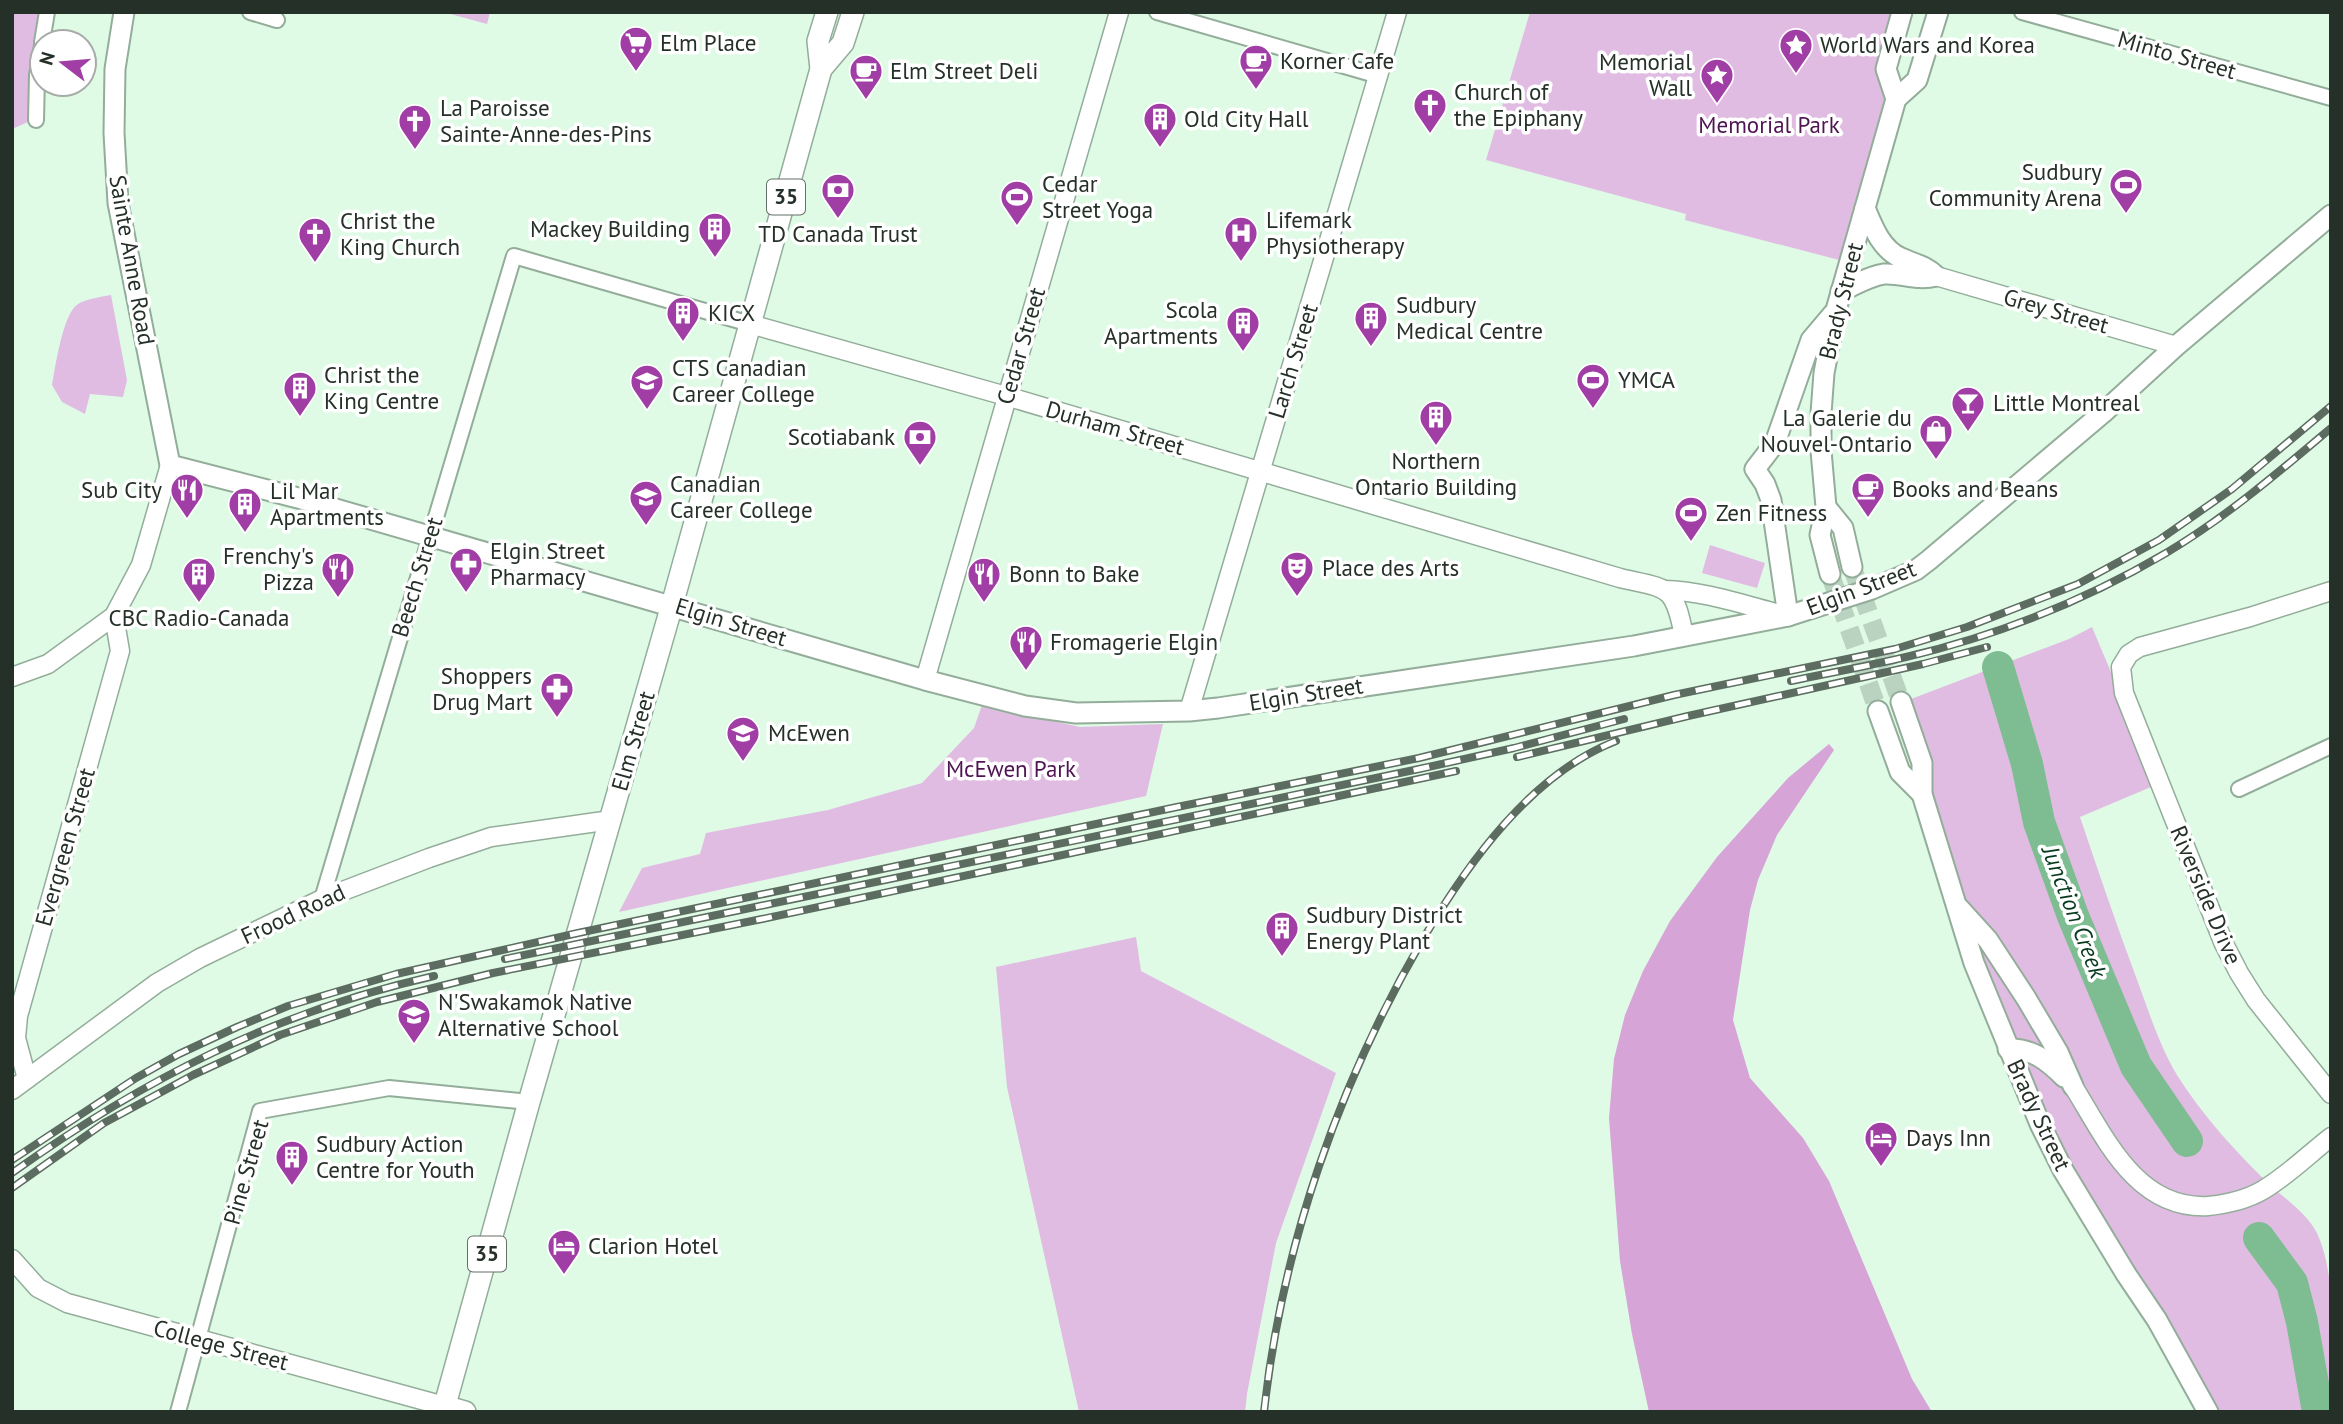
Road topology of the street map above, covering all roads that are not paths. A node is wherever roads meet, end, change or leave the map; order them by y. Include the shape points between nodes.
1 (124, 12) edge
2 (250, 12) edge
3 (827, 12) edge
4 (853, 12) edge
5 (1119, 12) edge
6 (1157, 12) edge
7 (1397, 12) edge
8 (1902, 12) edge
9 (1938, 12) edge
10 (2022, 12) edge
11 (277, 20) dead end
12 (821, 69) junction
13 (1379, 76) junction
14 (36, 98) edge
15 (2331, 98) edge
16 (1896, 99) junction
17 (36, 120) dead end
18 (1865, 208) junction
19 (2331, 215) edge
20 (514, 256) joint
21 (1936, 276) junction
22 (1838, 301) junction
23 (750, 324) junction
24 (2176, 346) junction
25 (1006, 396) junction
26 (170, 465) junction
27 (1261, 471) junction
28 (1826, 507) junction
29 (428, 537) junction
30 (1852, 567) tunnel mouth
31 (1830, 574) tunnel mouth
32 (1664, 590) junction
33 (2331, 591) edge
34 (672, 605) junction
35 (114, 616) junction
36 (1788, 616) junction
37 (1684, 636) junction
38 (12, 677) edge
39 (925, 680) junction
40 (1901, 702) tunnel mouth
41 (1189, 711) junction
42 (1878, 711) tunnel mouth
43 (2331, 746) edge
44 (2239, 789) dead end
45 (1922, 794) junction
46 (611, 820) junction
47 (321, 899) junction
48 (1956, 904) junction
49 (2008, 1049) junction
50 (20, 1084) edge
51 (2073, 1086) junction
52 (2331, 1094) edge
53 (529, 1101) junction
54 (2331, 1137) edge
55 (12, 1259) edge
56 (199, 1339) junction
57 (451, 1410) edge
58 (178, 1412) edge
59 (2208, 1412) edge

1 - 26 main road, Sainte Anne Road via 114,133 118,204
2 - 11 street
3 - 12 main road, Elm Street / 35 via 818,41
4 - 12 main road, Elm Street / 35 via 843,43
5 - 25 street, Cedar Street
6 - 13 street
7 - 13 street, Larch Street
8 - 16 main road via 1886,69
9 - 16 main road, Brady Street via 1917,80
10 - 15 street, Minto Street
12 - 23 main road, Elm Street / 35
13 - 27 street, Larch Street
14 - 17 street
16 - 18 main road, Brady Street
18 - 21 main road via 1887,248 1928,267
18 - 22 main road, Brady Street
19 - 24 main road, Elgin Street
20 - 23 street, Durham Street
20 - 29 street, Beech Street
21 - 22 main road via 1871,277
21 - 24 street, Grey Street
22 - 28 main road, Brady Street via 1821,413
22 - 36 main road via 1811,340 1775,443 1755,470 1771,500
23 - 25 street, Durham Street
23 - 34 main road, Elm Street / 35
24 - 36 main road, Elgin Street via 1916,570
25 - 27 street, Durham Street
25 - 39 street, Cedar Street
26 - 29 main road, Elgin Street
26 - 35 street via 141,565
27 - 32 street, Durham Street
27 - 41 street, Larch Street
28 - 30 main road, Brady Street via 1843,528
28 - 31 main road, Brady Street via 1820,535
29 - 34 main road, Elgin Street
29 - 47 street, Beech Street
32 - 36 street, Durham Street via 1692,592
32 - 37 street via 1678,607
33 - 52 street, Riverside Drive via 2140,647 2123,660 2121,674 2124,693 2224,944 2256,1000
34 - 39 main road, Elgin Street
34 - 46 main road, Elm Street / 35
35 - 38 street via 48,664
35 - 50 street, Evergreen Street via 120,651 18,1016
36 - 37 main road, Elgin Street
37 - 41 main road, Elgin Street
39 - 41 main road, Elgin Street via 1025,706 1076,713
40 - 45 main road, Brady Street via 1922,764
42 - 45 main road, Brady Street via 1900,772
43 - 44 street
45 - 48 main road, Brady Street
46 - 47 street, Frood Road via 491,837
46 - 53 main road, Elm Street / 35
47 - 50 street, Frood Road via 157,983
48 - 49 main road, Brady Street
48 - 51 main road via 1989,940 2058,1052
49 - 51 main road via 2049,1062
49 - 59 main road, Brady Street via 2063,1170 2157,1320
51 - 54 street via 2124,1166 2154,1194 2175,1202 2226,1205 2255,1194
53 - 56 street, Pine Street via 389,1087 260,1111
53 - 57 main road, Elm Street / 35
55 - 56 street, College Street via 38,1288 67,1303
56 - 57 street, College Street
56 - 58 street, Pine Street

